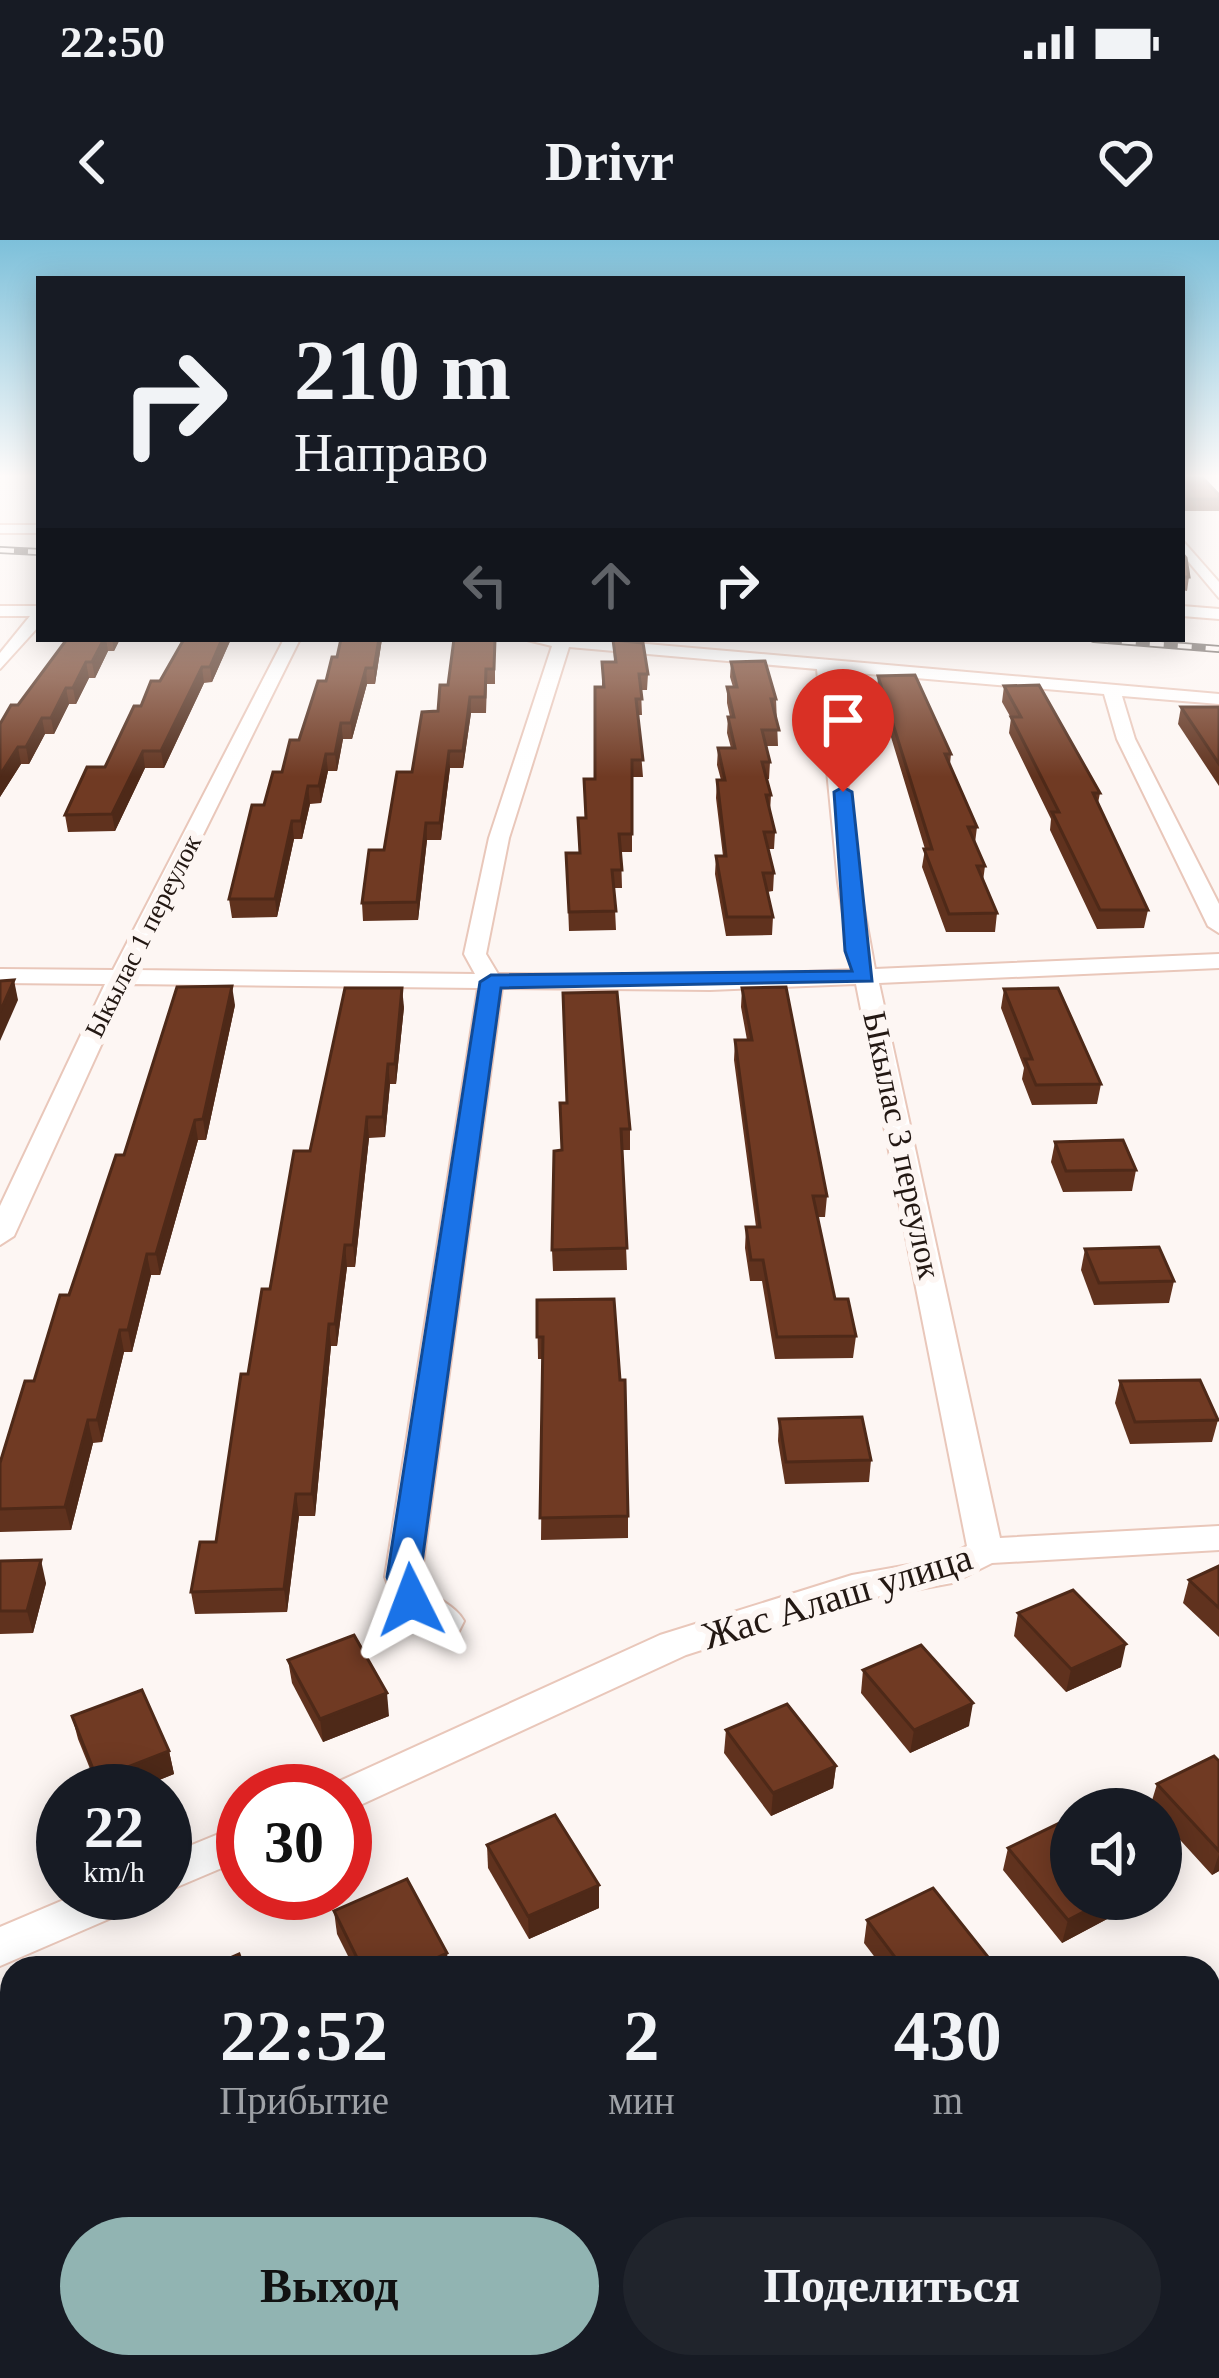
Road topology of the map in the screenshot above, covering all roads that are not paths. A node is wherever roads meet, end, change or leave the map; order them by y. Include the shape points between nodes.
1 (0, 611) edge
2 (1185, 611) edge
3 (36, 613) edge
4 (1219, 614) edge
5 (36, 617) edge
6 (290, 642) edge
7 (562, 642) edge
8 (573, 642) edge
9 (0, 664) edge
10 (825, 666) junction
11 (1112, 692) junction
12 (1219, 699) edge
13 (1219, 926) edge
14 (1219, 961) edge
15 (0, 976) edge
16 (864, 977) junction
17 (122, 978) junction
18 (491, 982) junction
19 (0, 1236) edge
20 (1219, 1538) edge
21 (985, 1551) junction
22 (446, 1622) dead end
23 (372, 1784) edge
24 (63, 1920) edge
25 (0, 1948) edge

1 - 3 street
2 - 4 street
5 - 9 street
6 - 17 street, Ыкылас 1 переулок
7 - 18 street via 499,838 476,955
8 - 10 street
10 - 11 street
10 - 16 street, Ыкылас 3 переулок
11 - 12 street
11 - 13 street via 1126,739
14 - 16 street
15 - 17 street
16 - 18 street
16 - 21 street, Ыкылас 3 переулок
17 - 18 street
17 - 19 street, Ыкылас 1 переулок
18 - 22 street via 404,1577 411,1600
20 - 21 street, Жас Алаш улица
21 - 23 street, Жас Алаш улица via 952,1570 852,1588 673,1645
24 - 25 street

